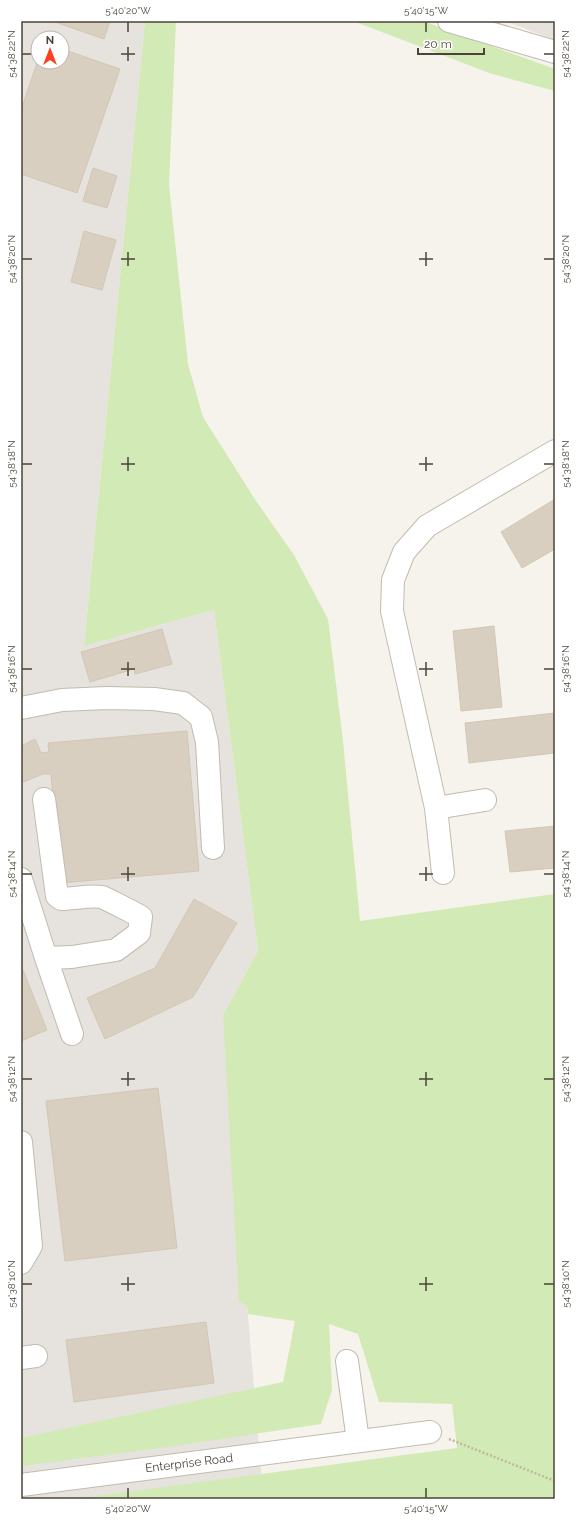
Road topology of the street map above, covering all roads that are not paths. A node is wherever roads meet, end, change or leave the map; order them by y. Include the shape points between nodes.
1 (450, 21) edge
2 (555, 52) edge
3 (555, 452) edge
4 (21, 708) edge
5 (44, 799) dead end
6 (485, 800) dead end
7 (436, 808) junction
8 (213, 848) dead end
9 (443, 873) dead end
10 (21, 879) edge
11 (46, 958) junction
12 (72, 1034) dead end
13 (21, 1142) edge
14 (21, 1263) edge
15 (347, 1361) dead end
16 (430, 1432) road end
17 (358, 1442) junction
18 (21, 1485) edge

1 - 2 street
3 - 7 street via 426,526 404,552 393,580 392,611
4 - 8 street via 62,700 106,698 154,699 183,703 200,717 207,742
5 - 11 street via 57,896 61,899 103,897 117,906 135,912 141,918 139,933 116,950
6 - 7 street
7 - 9 street
10 - 11 street
11 - 12 street
13 - 14 street via 31,1246
15 - 17 street
16 - 17 street, Enterprise Road
17 - 18 street, Enterprise Road

